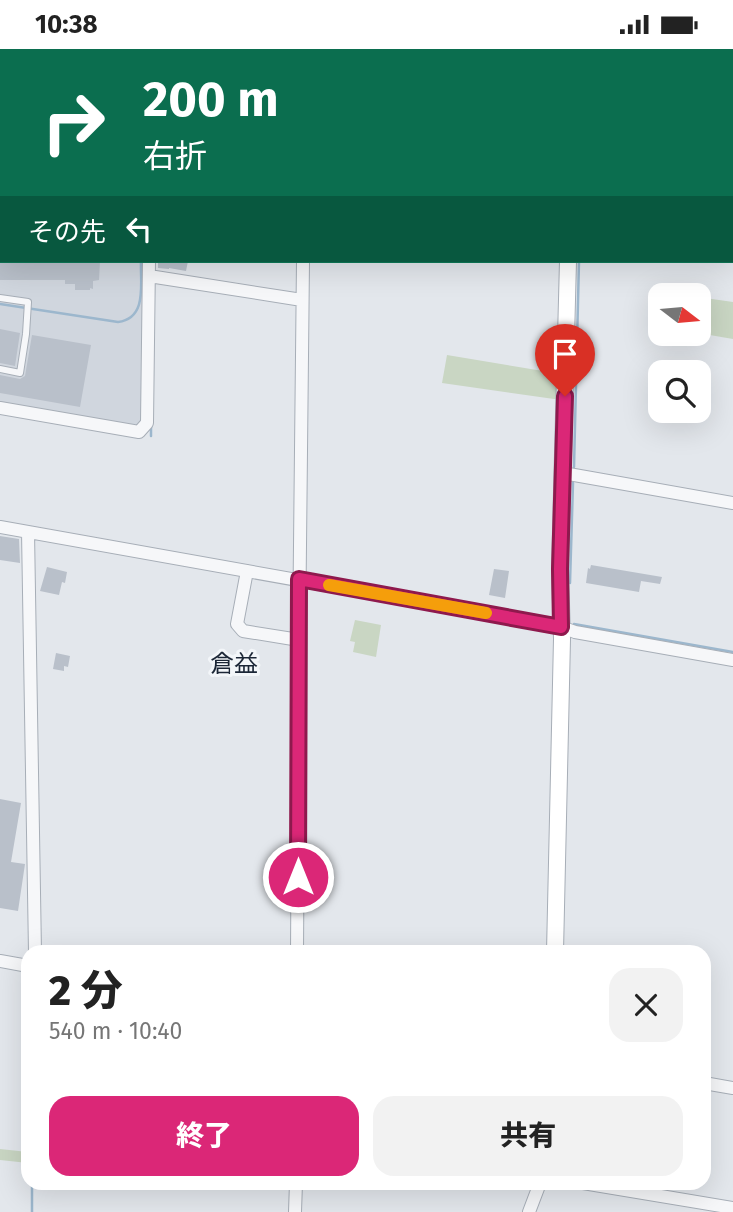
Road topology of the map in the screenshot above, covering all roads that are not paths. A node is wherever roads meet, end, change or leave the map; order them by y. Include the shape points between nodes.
1 (149, 263) edge
2 (303, 263) edge
3 (568, 263) edge
4 (149, 276) junction
5 (0, 297) edge
6 (302, 300) junction
7 (0, 369) edge
8 (0, 408) edge
9 (563, 473) junction
10 (733, 503) edge
11 (0, 527) edge
12 (29, 532) junction
13 (247, 571) junction
14 (299, 577) junction
15 (561, 627) junction
16 (299, 640) junction
17 (733, 660) edge
18 (35, 945) edge
19 (298, 945) edge
20 (555, 945) edge
21 (0, 961) edge
22 (21, 965) edge
23 (711, 1084) edge
24 (733, 1088) edge
25 (296, 1190) edge
26 (537, 1190) edge
27 (623, 1190) edge
28 (733, 1209) edge
29 (295, 1212) edge
30 (529, 1212) edge

1 - 4 street
2 - 6 street
3 - 9 street
4 - 6 street
4 - 8 street via 148,423 139,432
5 - 7 lane via 28,302 20,373
6 - 14 street
9 - 10 street
9 - 15 street
11 - 12 street
12 - 13 street
12 - 18 street
13 - 14 street
13 - 16 street via 237,624 243,631
14 - 15 street
14 - 16 street
15 - 17 street
15 - 20 street
16 - 19 street
21 - 22 street
23 - 24 street
25 - 29 street
26 - 30 street
27 - 28 street

